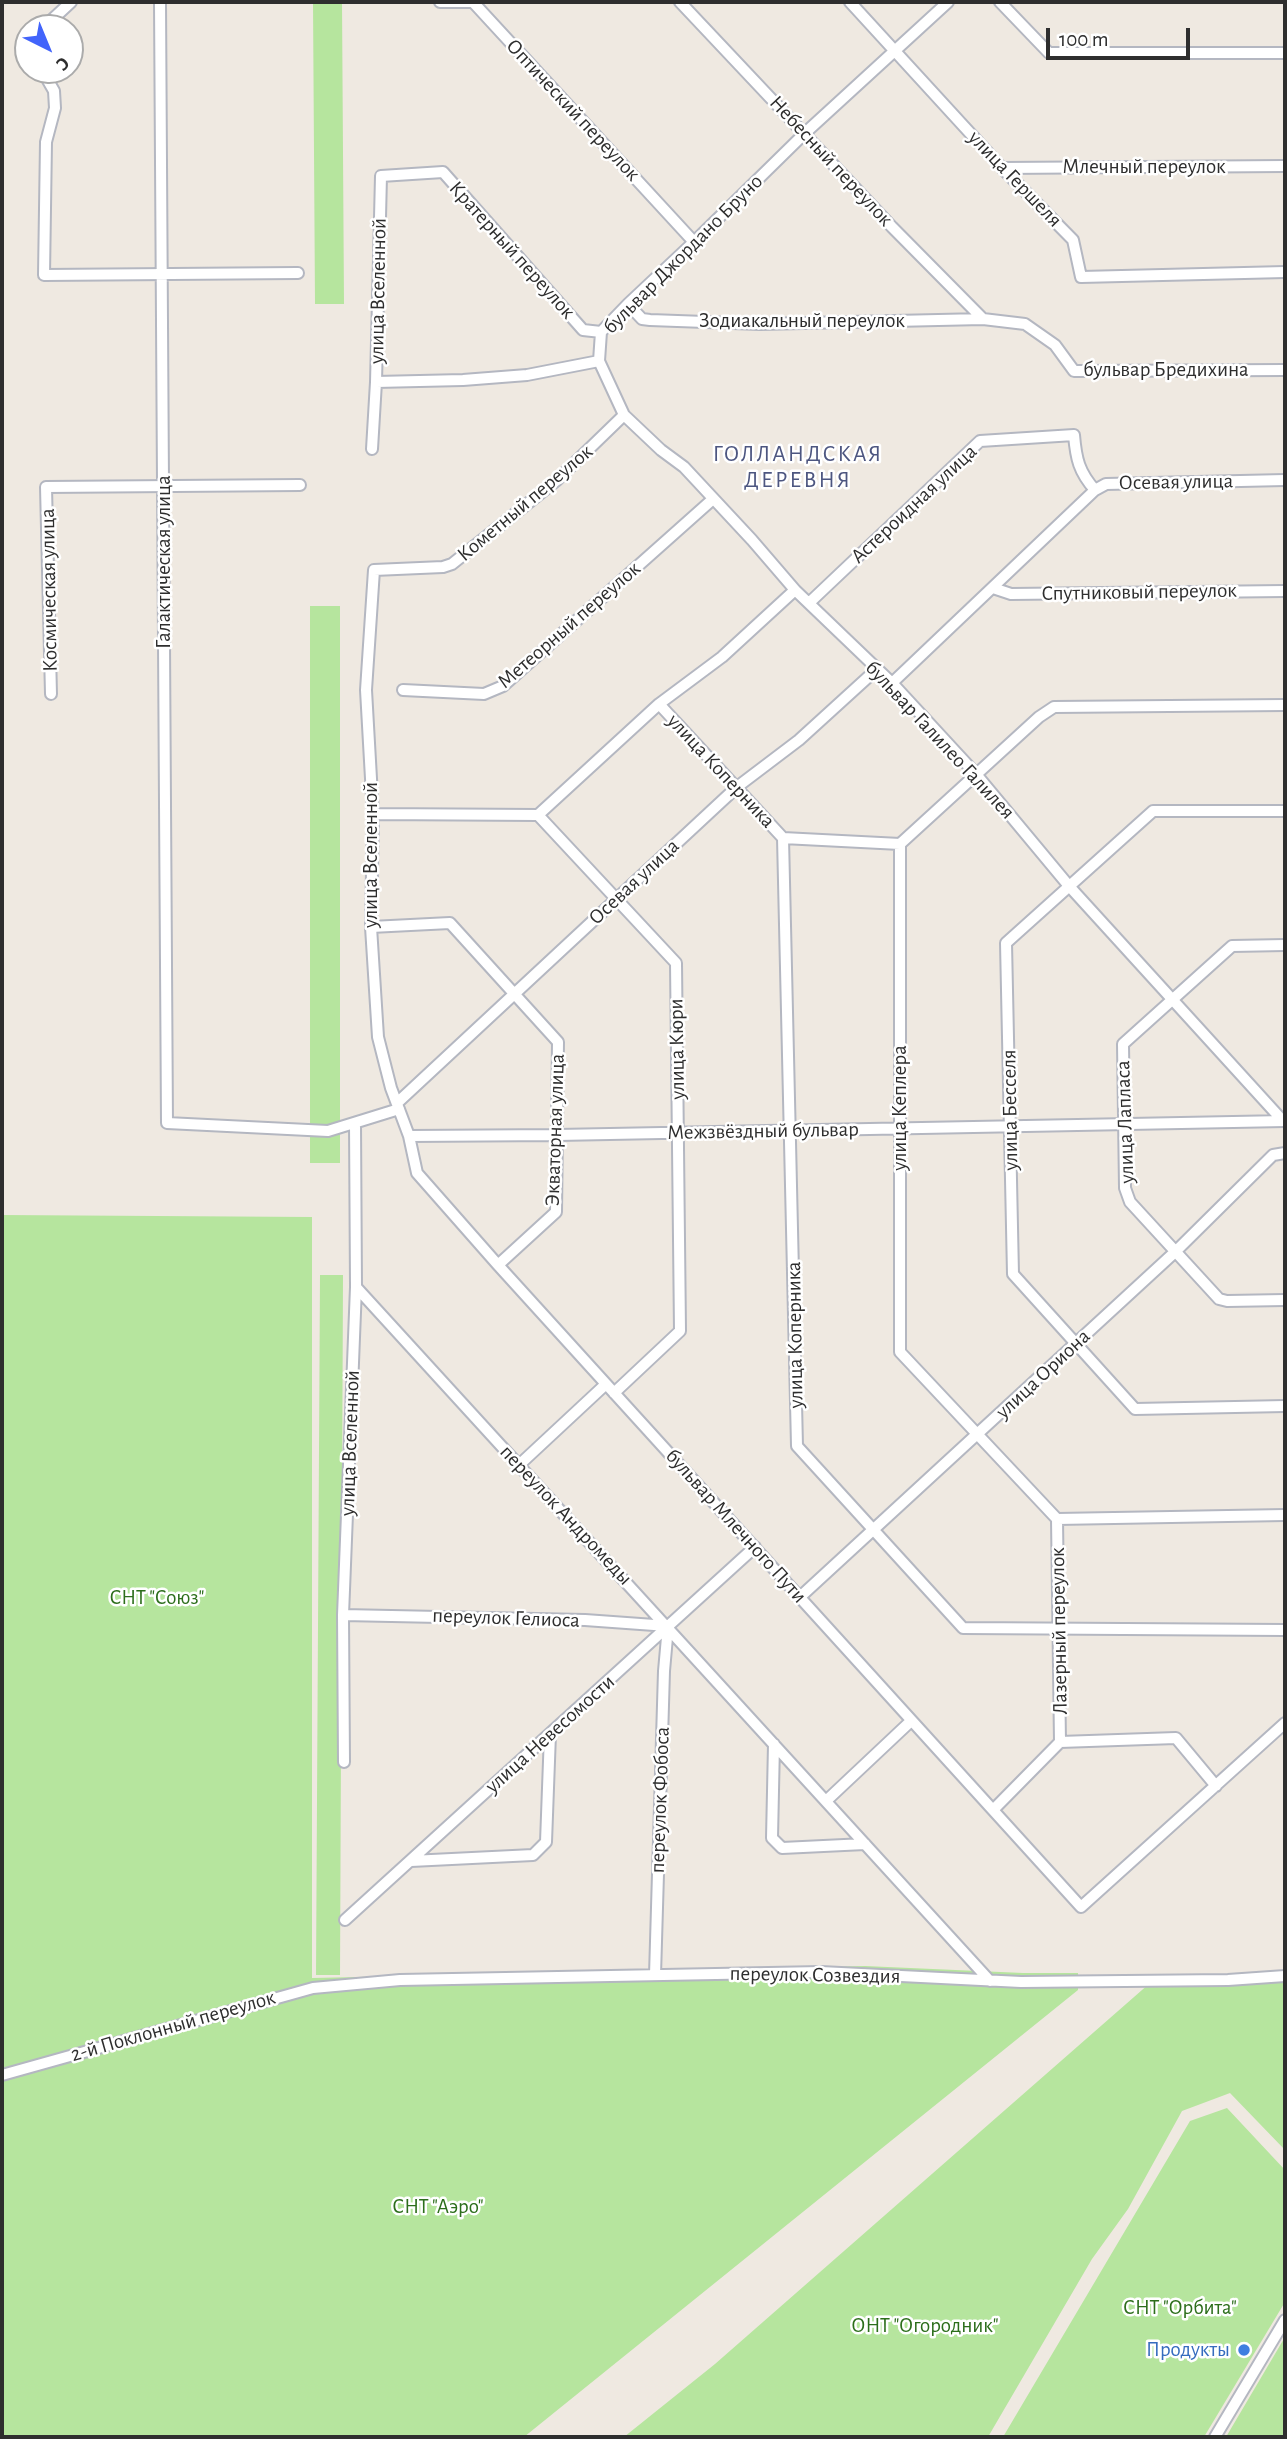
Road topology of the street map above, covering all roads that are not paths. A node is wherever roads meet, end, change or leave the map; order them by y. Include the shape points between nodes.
1 (71, 2) edge
2 (160, 2) edge
3 (440, 2) edge
4 (680, 2) edge
5 (850, 2) edge
6 (948, 2) edge
7 (1000, 2) edge
8 (58, 14) edge
9 (894, 51) junction
10 (1285, 53) edge
11 (50, 84) edge
12 (805, 133) junction
13 (1285, 166) edge
14 (1002, 168) junction
15 (381, 176) joint
16 (694, 242) junction
17 (1285, 272) edge
18 (162, 274) junction
19 (298, 274) dead end
20 (628, 304) junction
21 (983, 319) junction
22 (601, 332) junction
23 (598, 361) junction
24 (1285, 370) edge
25 (376, 382) junction
26 (624, 415) junction
27 (372, 449) dead end
28 (1285, 480) edge
29 (300, 485) dead end
30 (164, 486) junction
31 (1095, 490) junction
32 (713, 499) junction
33 (374, 570) joint
34 (993, 588) junction
35 (795, 590) junction
36 (1285, 591) edge
37 (810, 603) junction
38 (877, 669) junction
39 (892, 683) junction
40 (403, 690) dead end
41 (51, 694) dead end
42 (659, 704) junction
43 (1285, 705) edge
44 (975, 774) junction
45 (737, 787) junction
46 (1285, 811) edge
47 (373, 814) junction
48 (538, 815) junction
49 (783, 838) junction
50 (900, 844) junction
51 (1069, 886) junction
52 (616, 898) junction
53 (371, 927) junction
54 (1285, 945) edge
55 (513, 993) junction
56 (1173, 999) junction
57 (398, 1106) junction
58 (1284, 1121) edge
59 (355, 1123) junction
60 (1123, 1125) junction
61 (1010, 1126) junction
62 (900, 1129) junction
63 (790, 1131) junction
64 (678, 1133) junction
65 (558, 1135) junction
66 (409, 1136) junction
67 (1285, 1153) edge
68 (1175, 1252) junction
69 (498, 1265) junction
70 (356, 1287) junction
71 (1285, 1300) edge
72 (1075, 1343) junction
73 (610, 1389) junction
74 (1285, 1406) edge
75 (977, 1434) junction
76 (519, 1465) junction
77 (1285, 1515) edge
78 (1057, 1520) junction
79 (873, 1530) junction
80 (755, 1547) junction
81 (800, 1597) junction
82 (343, 1615) junction
83 (668, 1626) junction
84 (1059, 1628) junction
85 (1285, 1630) edge
86 (911, 1721) junction
87 (1285, 1723) edge
88 (550, 1734) junction
89 (1060, 1742) junction
90 (774, 1744) junction
91 (344, 1762) dead end
92 (1216, 1786) junction
93 (826, 1801) junction
94 (993, 1810) junction
95 (865, 1844) junction
96 (411, 1861) junction
97 (345, 1920) dead end
98 (655, 1975) junction
99 (1285, 1976) edge
100 (990, 1981) junction
101 (345, 1984) joint
102 (2, 2074) edge
103 (1285, 2320) edge
104 (1214, 2437) edge

1 - 8 street
2 - 18 street, Галактическая улица
3 - 16 street, Оптический переулок via 473,2
4 - 12 street, Небесный переулок
5 - 9 street, улица Гершеля
6 - 9 street, бульвар Джордано Бруно
7 - 10 street via 1049,54
9 - 12 street, бульвар Джордано Бруно
9 - 14 street, улица Гершеля
11 - 18 street via 55,108 46,142 44,275
12 - 16 street, бульвар Джордано Бруно
12 - 21 street, Небесный переулок
13 - 14 street, Млечный переулок
14 - 17 street, улица Гершеля via 1073,240 1081,277
15 - 22 street, Кратерный переулок via 443,172 583,330
15 - 25 street, улица Вселенной
16 - 20 street, бульвар Джордано Бруно
18 - 19 street
18 - 30 street, Галактическая улица
20 - 21 street, Зодиакальный переулок via 642,319 650,320 760,324
20 - 22 street, бульвар Джордано Бруно
21 - 24 street, бульвар Бредихина via 1025,324 1055,345 1074,371
22 - 23 street, бульвар Джордано Бруно
23 - 25 street, бульвар Джордано Бруно via 527,375
23 - 26 street, бульвар Галилео Галилея
25 - 27 street, улица Вселенной
26 - 32 street, бульвар Галилео Галилея
26 - 33 street, Кометный переулок via 557,480 452,564
28 - 31 street, Осевая улица via 1106,484
29 - 30 street
30 - 41 street, Космическая улица via 46,487
30 - 59 street, Галактическая улица via 167,1123 328,1132
31 - 34 street, Осевая улица
31 - 37 street, Астероидная улица via 1083,477 1074,435 980,442
32 - 35 street, бульвар Галилео Галилея
32 - 40 street, Метеорный переулок via 503,686 484,694
33 - 47 street, улица Вселенной via 366,690
34 - 36 street, Спутниковый переулок via 1011,594
34 - 39 street, Осевая улица
35 - 37 street, бульвар Галилео Галилея
35 - 42 street via 722,657
37 - 38 street, бульвар Галилео Галилея
38 - 39 street, бульвар Галилео Галилея
38 - 45 street, Осевая улица via 799,740
39 - 44 street, бульвар Галилео Галилея
42 - 45 street, улица Коперника
42 - 48 street
43 - 44 street via 1054,707
44 - 50 street
44 - 51 street, бульвар Галилео Галилея
45 - 49 street, улица Коперника
45 - 52 street, Осевая улица
46 - 51 street, улица Бесселя via 1153,811
47 - 48 street
47 - 53 street, улица Вселенной
48 - 52 street, улица Кюри
49 - 50 street
49 - 63 street, улица Коперника
50 - 62 street, улица Кеплера
51 - 56 street, бульвар Галилео Галилея
51 - 61 street, улица Бесселя via 1006,943
52 - 55 street, Осевая улица
52 - 64 street, улица Кюри via 676,963
53 - 55 street, Экваторная улица via 450,923
53 - 57 street, улица Вселенной via 378,1037
54 - 56 street, улица Лапласа via 1232,946
55 - 57 street, Осевая улица
55 - 65 street, Экваторная улица via 558,1042
56 - 58 street, бульвар Галилео Галилея
56 - 60 street, улица Лапласа via 1123,1044
57 - 59 street
57 - 66 street, улица Вселенной
58 - 60 street, Межзвёздный бульвар
59 - 70 street, улица Вселенной
60 - 61 street, Межзвёздный бульвар
60 - 68 street, улица Лапласа via 1125,1188 1130,1202
61 - 62 street, Межзвёздный бульвар
61 - 72 street, улица Бесселя via 1013,1274
62 - 63 street, Межзвёздный бульвар
62 - 75 street, улица Кеплера via 900,1352
63 - 64 street, Межзвёздный бульвар
63 - 79 street, улица Коперника via 797,1446
64 - 65 street, Межзвёздный бульвар
64 - 73 street, улица Кюри via 680,1331
65 - 66 street, Межзвёздный бульвар
65 - 69 street, Экваторная улица via 556,1212
66 - 69 street, бульвар Млечного Пути via 417,1173
67 - 68 street, улица Ориона via 1273,1155
68 - 71 street, улица Лапласа via 1219,1299
68 - 72 street, улица Ориона
69 - 73 street, бульвар Млечного Пути
70 - 76 street, переулок Андромеды
70 - 82 street, улица Вселенной
72 - 74 street, улица Бесселя via 1135,1409
72 - 75 street, улица Ориона
73 - 76 street, улица Кюри
73 - 80 street, бульвар Млечного Пути
75 - 78 street, улица Кеплера
75 - 79 street, улица Ориона
76 - 83 street, переулок Андромеды
77 - 78 street
78 - 84 street, Лазерный переулок
79 - 81 street, улица Ориона
79 - 84 street, улица Коперника via 963,1628
80 - 81 street, бульвар Млечного Пути
80 - 83 street, улица Невесомости
81 - 86 street, бульвар Млечного Пути
82 - 83 street, переулок Гелиоса
82 - 91 street, улица Вселенной
83 - 88 street, улица Невесомости
83 - 90 street, переулок Андромеды
83 - 98 street, переулок Фобоса
84 - 85 street, улица Коперника
84 - 89 street, Лазерный переулок
86 - 93 street
86 - 94 street, бульвар Млечного Пути
87 - 92 street
88 - 96 street, улица Невесомости
88 - 96 street via 546,1842 533,1855
89 - 92 street via 1177,1738
89 - 94 street
90 - 93 street, переулок Андромеды
90 - 95 street via 772,1838 782,1848
92 - 94 street, бульвар Млечного Пути via 1081,1907
93 - 95 street, переулок Андромеды
95 - 100 street, переулок Андромеды
96 - 97 street, улица Невесомости
98 - 100 street, переулок Созвездия via 821,1972
98 - 101 street, переулок Созвездия
99 - 100 street, переулок Созвездия
101 - 102 street, 2-й Поклонный переулок via 228,2010
103 - 104 street

